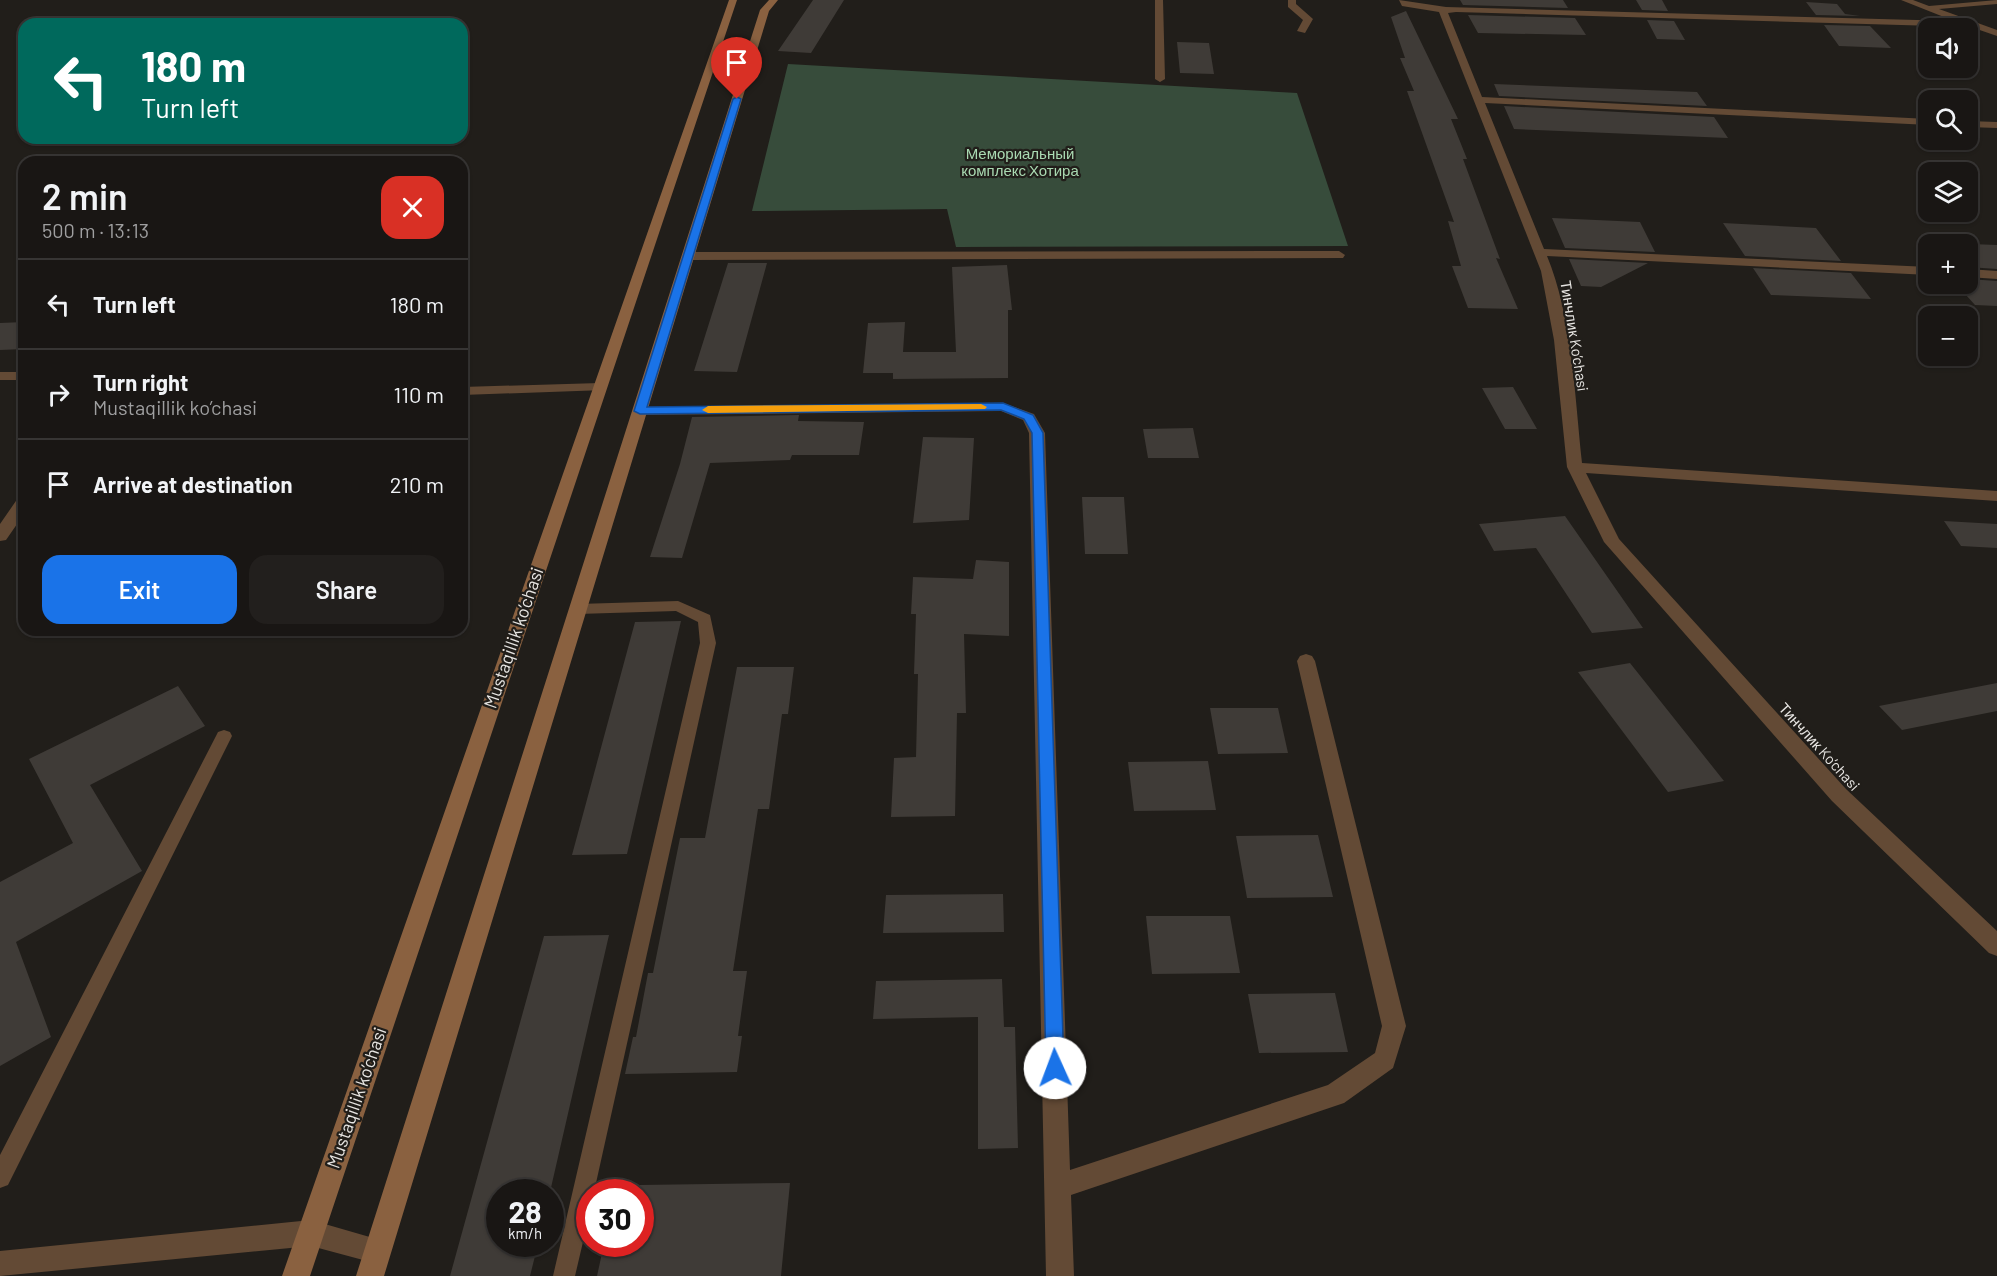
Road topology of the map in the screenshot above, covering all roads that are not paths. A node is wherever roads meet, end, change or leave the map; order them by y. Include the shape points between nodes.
1 (733, 0) edge
2 (774, 0) edge
3 (1159, 0) edge
4 (1292, 0) edge
5 (1403, 0) edge
6 (1905, 0) edge
7 (1997, 1) edge
8 (1927, 8) junction
9 (1446, 10) junction
10 (1956, 18) edge
11 (1918, 23) edge
12 (1978, 26) edge
13 (1302, 32) dead end
14 (1997, 33) edge
15 (1160, 79) dead end
16 (1479, 100) junction
17 (1918, 121) edge
18 (1978, 124) edge
19 (1997, 125) edge
20 (1539, 252) junction
21 (1339, 255) dead end
22 (688, 256) junction
23 (1918, 271) edge
24 (1978, 274) edge
25 (1997, 275) edge
26 (0, 376) edge
27 (18, 376) edge
28 (600, 387) junction
29 (468, 391) edge
30 (640, 411) junction
31 (1575, 467) junction
32 (1997, 496) edge
33 (18, 510) edge
34 (0, 536) edge
35 (578, 609) junction
36 (1306, 661) dead end
37 (224, 736) dead end
38 (1997, 946) edge
39 (0, 1177) edge
40 (1059, 1186) junction
41 (311, 1233) junction
42 (378, 1251) junction
43 (0, 1264) edge
44 (296, 1276) edge
45 (370, 1276) edge
46 (564, 1276) edge
47 (1060, 1276) edge

1 - 28 main road, Mustaqillik ko’chasi
2 - 22 main road via 765,10
3 - 15 street
4 - 13 street via 1291,4 1308,19
5 - 9 street via 1405,4
6 - 8 street
7 - 8 street
8 - 10 street
9 - 11 street
9 - 16 street, Тинчлик Ko’chasi via 1443,13
12 - 14 street
16 - 17 street
16 - 20 street, Тинчлик Ko’chasi
18 - 19 street
20 - 23 street
20 - 31 street, Тинчлик Ko’chasi via 1547,271 1561,339
21 - 22 street
22 - 30 main road
24 - 25 street
26 - 27 lane
28 - 29 street
28 - 41 main road, Mustaqillik ko’chasi
30 - 35 main road
30 - 40 street via 1003,407 1029,417 1037,433
31 - 32 street
31 - 38 street, Тинчлик Ko’chasi via 1612,542 1839,795
33 - 34 street
35 - 42 main road
35 - 46 lane via 678,606 705,619 708,643
36 - 40 street via 1394,1026 1385,1060 1335,1095
37 - 39 lane
40 - 47 street
41 - 42 street
41 - 43 street
41 - 44 main road, Mustaqillik ko’chasi
42 - 45 main road

